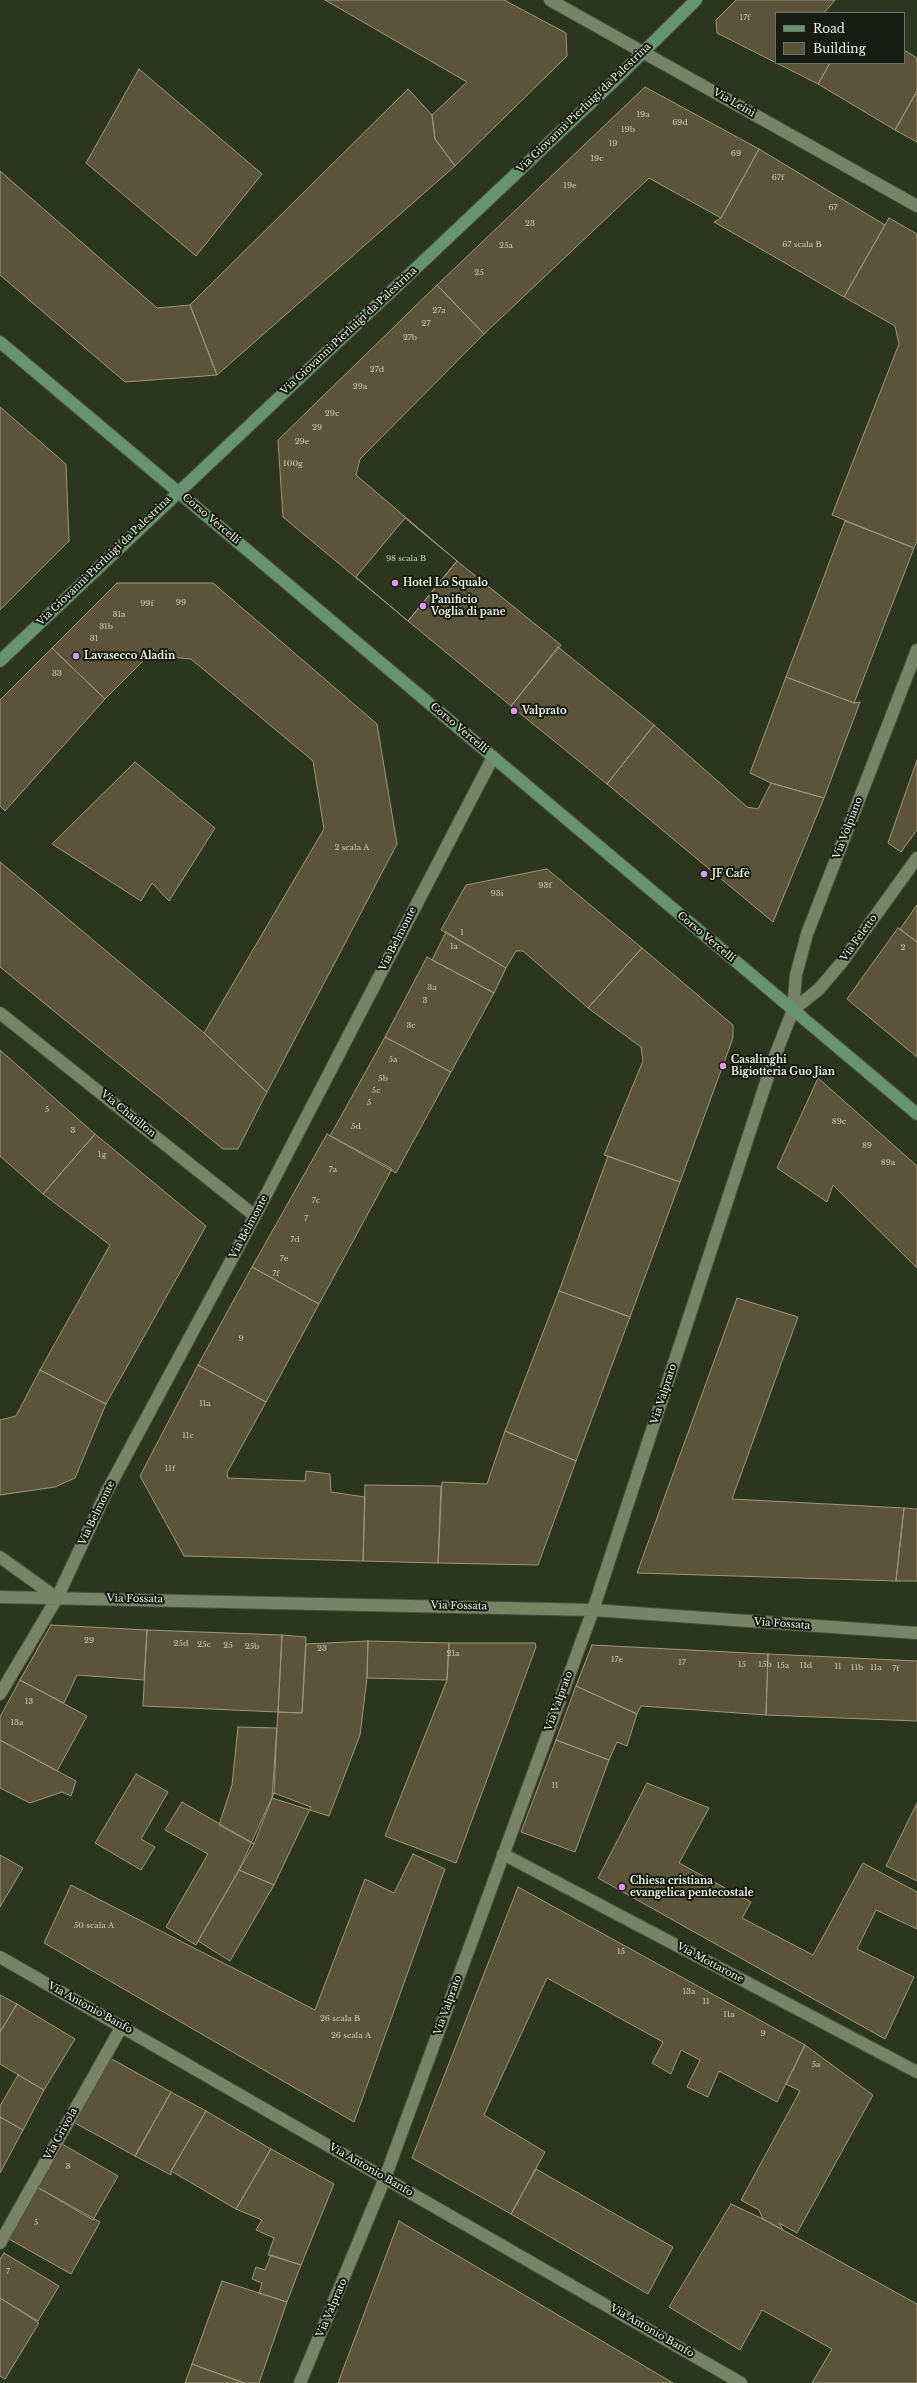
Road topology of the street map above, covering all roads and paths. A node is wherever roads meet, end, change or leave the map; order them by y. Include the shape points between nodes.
1 (550, 0) edge
2 (696, 0) edge
3 (644, 52) junction
4 (917, 206) edge
5 (0, 342) edge
6 (178, 491) junction
7 (917, 650) edge
8 (0, 661) edge
9 (493, 758) junction
10 (917, 858) edge
11 (793, 1010) junction
12 (0, 1012) edge
13 (917, 1114) edge
14 (255, 1216) junction
15 (0, 1557) edge
16 (0, 1597) edge
17 (57, 1598) junction
18 (592, 1610) junction
19 (917, 1634) edge
20 (0, 1694) edge
21 (503, 1854) junction
22 (0, 1957) edge
23 (122, 2026) junction
24 (917, 2072) edge
25 (385, 2178) junction
26 (0, 2243) edge
27 (300, 2383) edge
28 (742, 2383) edge

1 - 3 street, Via Leinì
2 - 3 street, Via Giovanni Pierluigi da Palestrina
3 - 4 street, Via Leinì
3 - 6 street, Via Giovanni Pierluigi da Palestrina
5 - 6 street, Corso Vercelli
6 - 8 street, Via Giovanni Pierluigi da Palestrina
6 - 9 street, Corso Vercelli
7 - 11 street, Via Volpiano via 807,934 798,968
9 - 11 street, Corso Vercelli
9 - 14 street, Via Belmonte
10 - 11 street, Via Feletto via 842,962 819,989
11 - 13 street, Corso Vercelli
11 - 18 street, Via Valprato via 773,1061
12 - 14 street, Via Chatillon
14 - 17 street, Via Belmonte via 106,1494
15 - 17 street
16 - 17 street, Via Fossata
17 - 18 street, Via Fossata
17 - 20 street, Via Belmonte
18 - 19 street, Via Fossata
18 - 21 street, Via Valprato
21 - 24 street, Via Mottarone
21 - 25 street, Via Valprato
22 - 23 street, Via Antonio Banfo
23 - 25 street, Via Antonio Banfo
23 - 26 street, Via Grivola
25 - 27 street, Via Valprato
25 - 28 street, Via Antonio Banfo

